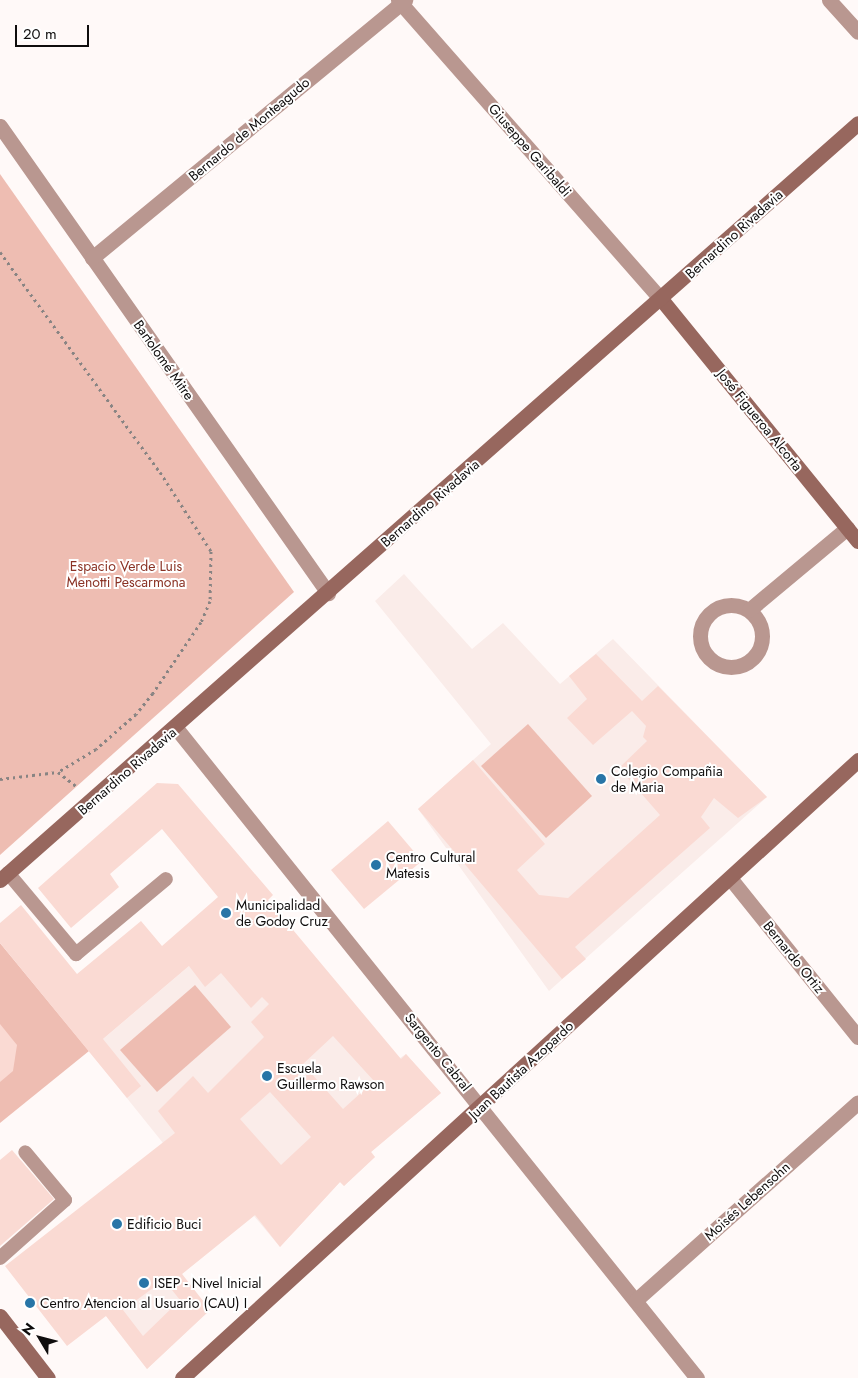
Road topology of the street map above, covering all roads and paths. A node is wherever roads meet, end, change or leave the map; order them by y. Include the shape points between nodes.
1 (829, 0) edge
2 (401, 1) edge
3 (858, 32) edge
4 (858, 123) edge
5 (0, 126) edge
6 (0, 252) edge
7 (92, 258) junction
8 (661, 299) junction
9 (847, 528) junction
10 (858, 541) edge
11 (328, 593) junction
12 (749, 610) junction
13 (176, 728) junction
14 (858, 760) edge
15 (58, 772) junction
16 (0, 779) edge
17 (94, 800) junction
18 (4, 876) edge
19 (730, 878) junction
20 (166, 879) dead end
21 (858, 1036) edge
22 (858, 1102) edge
23 (482, 1106) junction
24 (25, 1152) dead end
25 (0, 1258) edge
26 (636, 1300) junction
27 (0, 1316) edge
28 (48, 1378) edge
29 (182, 1378) edge
30 (697, 1378) edge

1 - 3 street
2 - 7 street, Bernardo de Monteagudo
2 - 8 street, Giuseppe Garibaldi
4 - 8 street, Bernardino Rivadavia
5 - 7 street, Bartolomé Mitre
6 - 15 path via 160,472 211,551 210,601 201,622 152,693 136,714 96,749
7 - 11 street, Bartolomé Mitre
8 - 9 street, José Figueroa Alcorta
8 - 11 street, Bernardino Rivadavia
9 - 10 street, José Figueroa Alcorta
9 - 12 street
11 - 13 street, Bernardino Rivadavia
12 - 12 street via 730,605 711,612 701,629 709,657 738,666 755,655 761,626
13 - 17 street, Bernardino Rivadavia
13 - 23 street, Sargento Cabral
14 - 19 street, Juan Bautista Azopardo
15 - 16 path
15 - 17 path
17 - 18 street, Bernardino Rivadavia
18 - 20 lane via 76,954
19 - 21 street, Bernardo Ortiz
19 - 23 street, Juan Bautista Azopardo
22 - 26 street, Moisés Lebensohn
23 - 26 street, Sargento Cabral
23 - 29 street, Juan Bautista Azopardo
24 - 25 lane via 65,1200
26 - 30 street, Sargento Cabral
27 - 28 street

